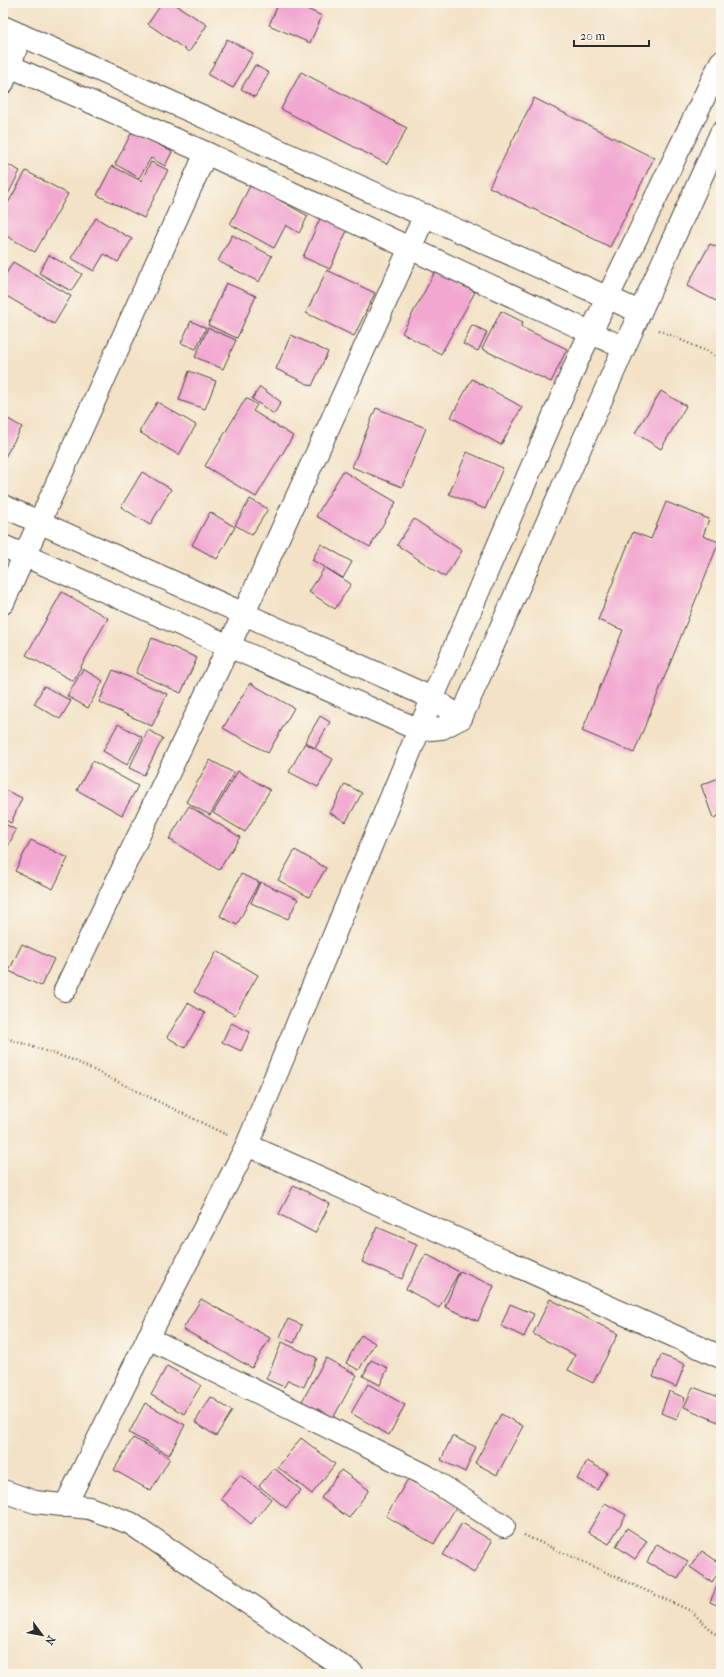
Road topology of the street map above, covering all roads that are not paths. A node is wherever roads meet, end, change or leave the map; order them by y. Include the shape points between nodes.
1 (12, 31) edge
2 (721, 62) edge
3 (5, 70) edge
4 (721, 133) edge
5 (206, 153) junction
6 (424, 215) junction
7 (410, 248) junction
8 (608, 298) junction
9 (638, 316) junction
10 (591, 333) junction
11 (624, 348) junction
12 (3, 506) edge
13 (39, 522) junction
14 (3, 546) edge
15 (24, 555) junction
16 (3, 602) edge
17 (243, 614) junction
18 (229, 646) junction
19 (432, 698) junction
20 (461, 718) junction
21 (419, 730) junction
22 (65, 990) dead end
23 (247, 1145) junction
24 (148, 1338) junction
25 (721, 1357) edge
26 (3, 1491) edge
27 (65, 1506) junction
28 (504, 1526) road end
29 (353, 1674) edge

1 - 3 street
1 - 6 street
2 - 8 street
3 - 5 street
4 - 9 street
5 - 7 street
5 - 13 street
6 - 7 street
6 - 8 street
7 - 10 street
7 - 17 street
8 - 9 street
8 - 10 street
9 - 11 street
10 - 11 street
10 - 19 street
11 - 20 street
12 - 13 street
13 - 15 street
13 - 17 street
14 - 15 street
15 - 16 street
15 - 18 street
17 - 18 street
17 - 19 street
18 - 21 street
18 - 22 street
19 - 20 street
19 - 21 street
20 - 21 street via 442,728
21 - 23 street
23 - 24 street
23 - 25 street
24 - 27 street
24 - 28 street via 425,1475
26 - 27 street via 35,1502
27 - 29 street via 88,1508 130,1523

